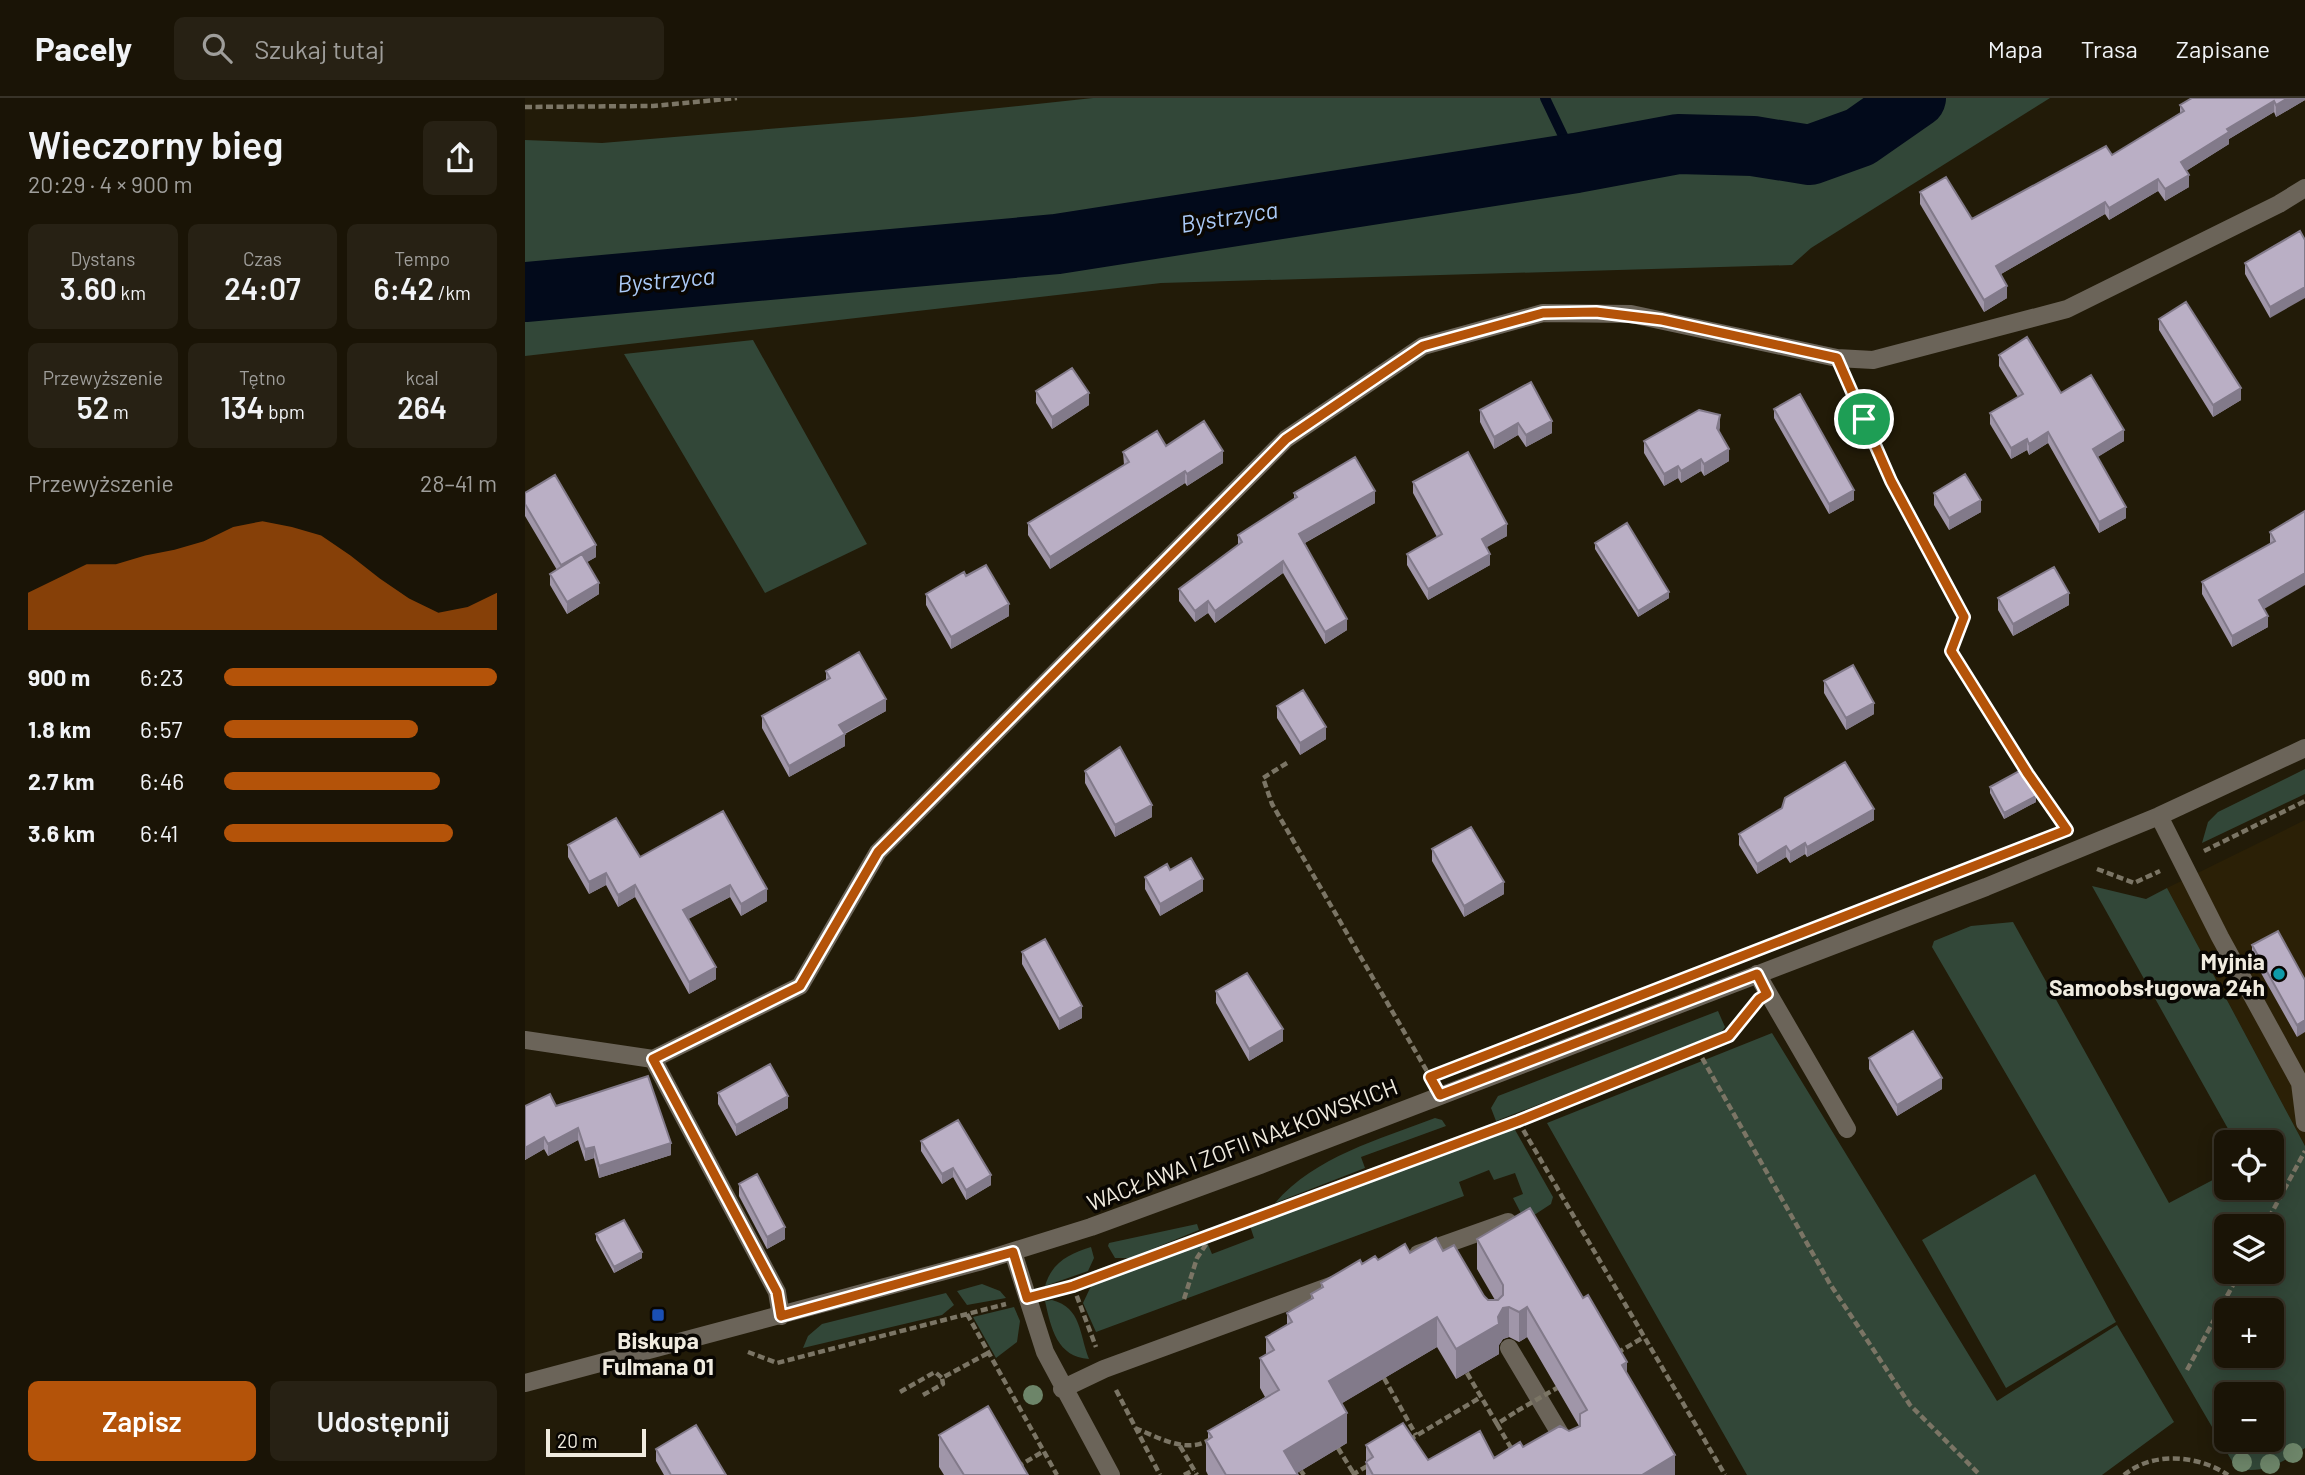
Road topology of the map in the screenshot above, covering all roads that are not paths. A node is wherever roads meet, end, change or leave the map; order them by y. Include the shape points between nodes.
1 (2305, 188) edge
2 (2305, 748) edge
3 (2159, 816) junction
4 (1757, 974) junction
5 (525, 1041) edge
6 (653, 1059) junction
7 (2305, 1123) edge
8 (1847, 1129) dead end
9 (1508, 1222) edge
10 (1013, 1252) junction
11 (1398, 1261) edge
12 (1348, 1280) edge
13 (781, 1316) junction
14 (1509, 1348) edge
15 (525, 1383) edge
16 (1062, 1389) junction
17 (1570, 1450) edge
18 (1111, 1475) edge

1 - 6 street via 2067,309 1873,360 1837,358 1662,320 1596,312 1543,313 1423,346 1286,439 878,852 800,986
2 - 3 street, WACŁAWA I ZOFII NAŁKOWSKICH
3 - 4 street, WACŁAWA I ZOFII NAŁKOWSKICH
3 - 7 street via 2300,1083
4 - 8 street
4 - 10 street, WACŁAWA I ZOFII NAŁKOWSKICH via 1260,1165
5 - 6 street
6 - 13 street via 777,1292
9 - 11 street via 1452,1249
10 - 13 street, WACŁAWA I ZOFII NAŁKOWSKICH
10 - 16 street via 1045,1353
12 - 16 street via 1104,1369
13 - 15 street, WACŁAWA I ZOFII NAŁKOWSKICH
14 - 17 street
16 - 18 street

